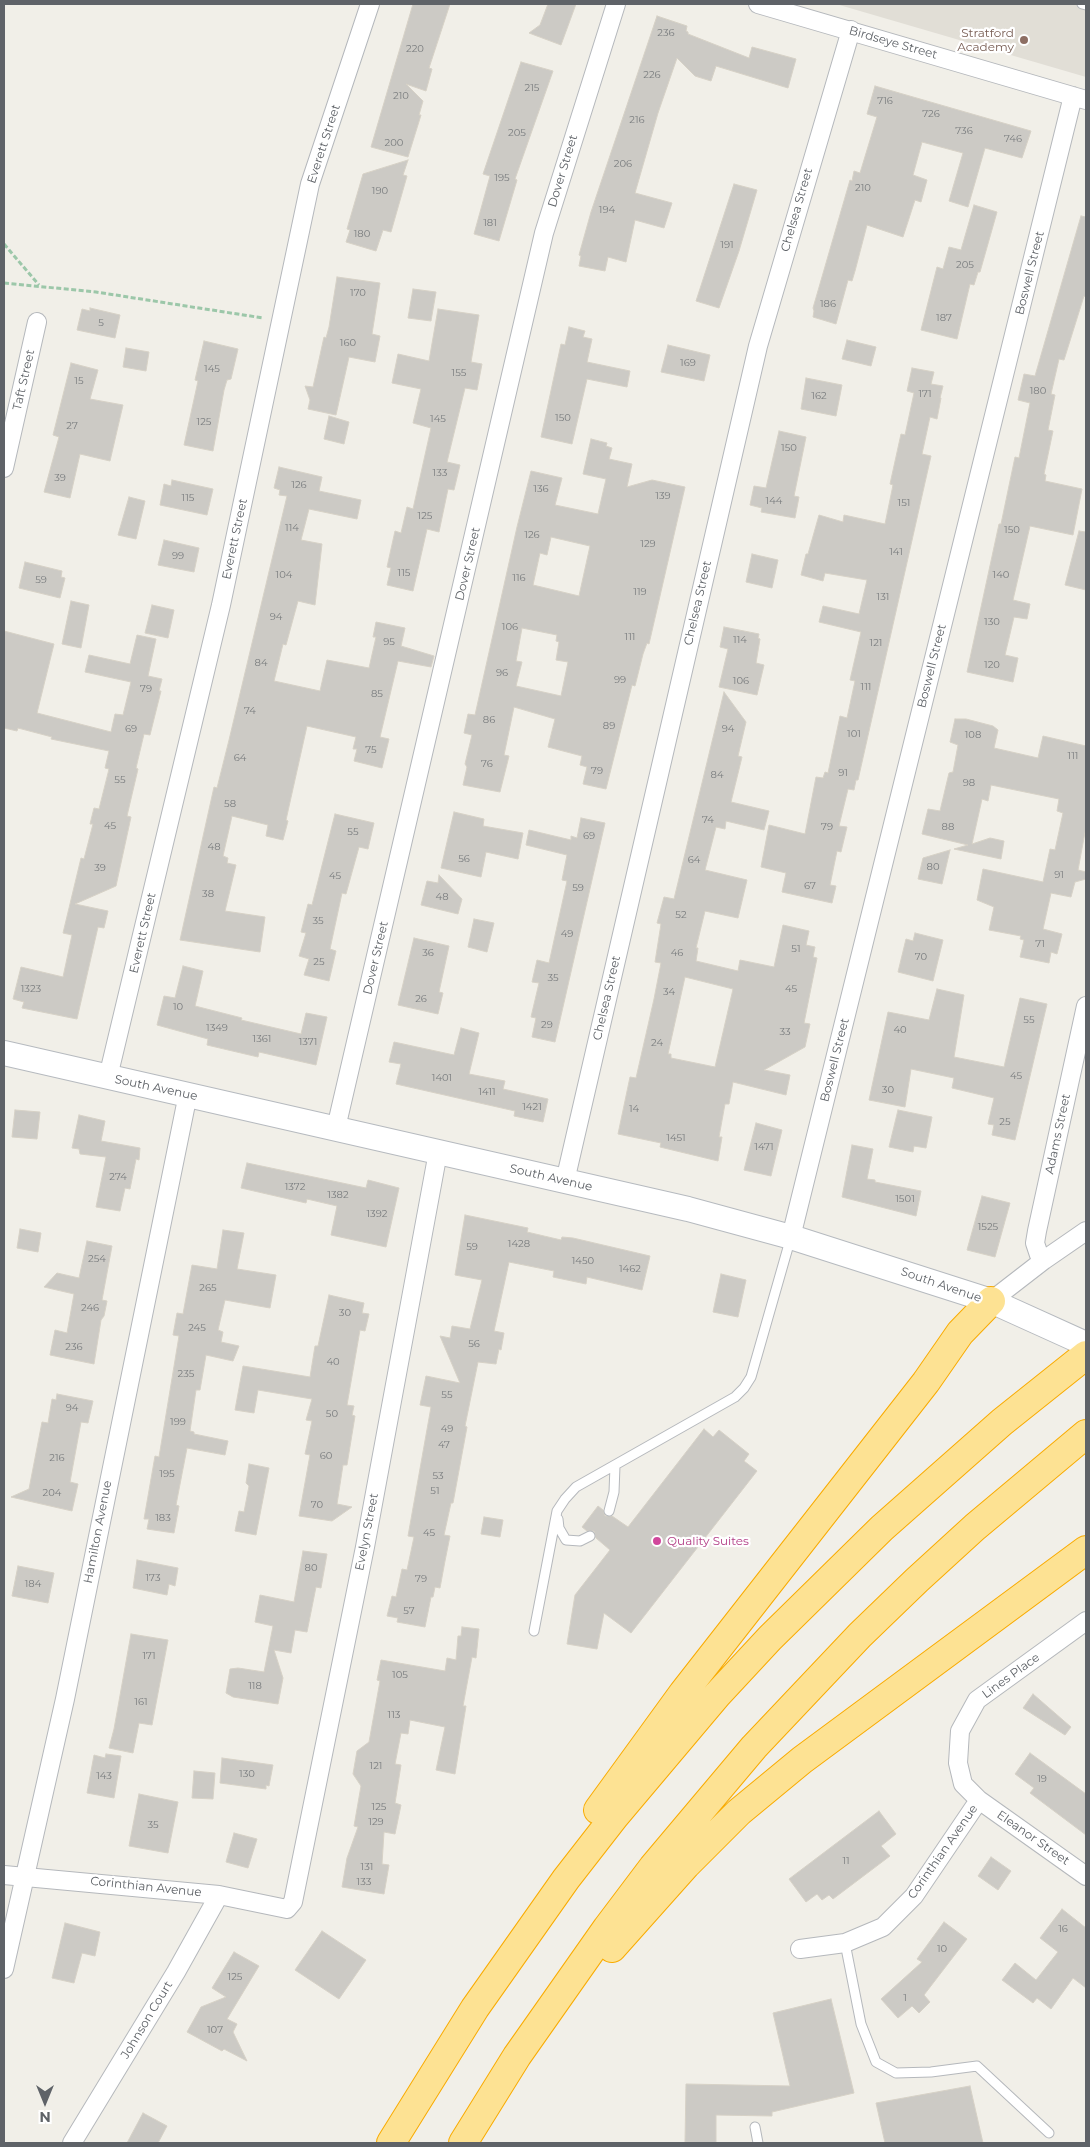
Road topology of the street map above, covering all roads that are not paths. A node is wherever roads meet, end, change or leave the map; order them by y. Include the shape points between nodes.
1 (370, 4) edge
2 (616, 4) edge
3 (758, 4) edge
4 (1082, 4) edge
5 (1086, 5) edge
6 (851, 30) junction
7 (1080, 98) edge
8 (38, 322) dead end
9 (4, 468) edge
10 (1086, 1006) edge
11 (4, 1053) edge
12 (108, 1077) junction
13 (188, 1094) junction
14 (336, 1128) junction
15 (438, 1152) junction
16 (565, 1181) junction
17 (1086, 1231) edge
18 (792, 1237) junction
19 (1044, 1260) junction
20 (991, 1301) junction
21 (1086, 1344) edge
22 (1086, 1355) edge
23 (1086, 1434) edge
24 (615, 1466) junction
25 (557, 1511) junction
26 (609, 1511) dead end
27 (590, 1536) dead end
28 (1086, 1550) edge
29 (1086, 1621) edge
30 (534, 1630) dead end
31 (979, 1800) junction
32 (4, 1875) edge
33 (26, 1876) junction
34 (1086, 1876) edge
35 (219, 1895) junction
36 (287, 1910) joint
37 (845, 1943) junction
38 (800, 1949) dead end
39 (4, 1969) edge
40 (475, 2008) junction
41 (517, 2056) junction
42 (755, 2127) dead end
43 (1049, 2133) dead end
44 (72, 2143) edge
45 (391, 2143) edge
46 (463, 2143) edge
47 (758, 2143) edge

1 - 12 street, Everett Street via 310,184 221,605
2 - 14 street, Dover Street via 544,233
3 - 6 street, Birdseye Street
4 - 5 lane
6 - 7 street, Birdseye Street
6 - 16 street, Chelsea Street via 758,346
7 - 18 street, Boswell Street
8 - 9 street, Taft Street
10 - 19 street, Adams Street via 1037,1231 1036,1243
11 - 12 main road, South Avenue
12 - 13 main road, South Avenue
13 - 14 main road, South Avenue
13 - 33 street, Hamilton Avenue
14 - 15 main road, South Avenue
15 - 16 main road, South Avenue
15 - 36 street, Evelyn Street via 363,1557 293,1902
16 - 18 main road, South Avenue
17 - 19 street
18 - 20 main road, South Avenue
18 - 24 lane via 751,1377 744,1388 736,1398
19 - 20 street
20 - 21 main road, South Avenue
20 - 40 highway via 960,1333 926,1382 677,1701 572,1846
22 - 40 highway via 942,1474 770,1638 717,1695 621,1809 566,1879
23 - 41 highway via 917,1580 760,1740 648,1875
24 - 25 lane via 576,1487
24 - 26 lane
25 - 27 lane via 559,1528 566,1540 580,1541
25 - 30 lane
28 - 41 highway via 802,1760 739,1812 686,1865
29 - 31 street, Lines Place via 977,1700 960,1731 958,1763 963,1784
31 - 34 street, Eleanor Street
31 - 37 street, Corinthian Avenue via 914,1896 883,1927
32 - 33 street, Corinthian Avenue
33 - 35 street, Corinthian Avenue
33 - 39 street, Hamilton Avenue
35 - 36 street, Corinthian Avenue
35 - 44 street, Johnson Court
37 - 38 street, Corinthian Avenue
37 - 43 lane via 861,2024 876,2062 896,2073 977,2066
40 - 45 highway
41 - 46 highway
42 - 47 lane

